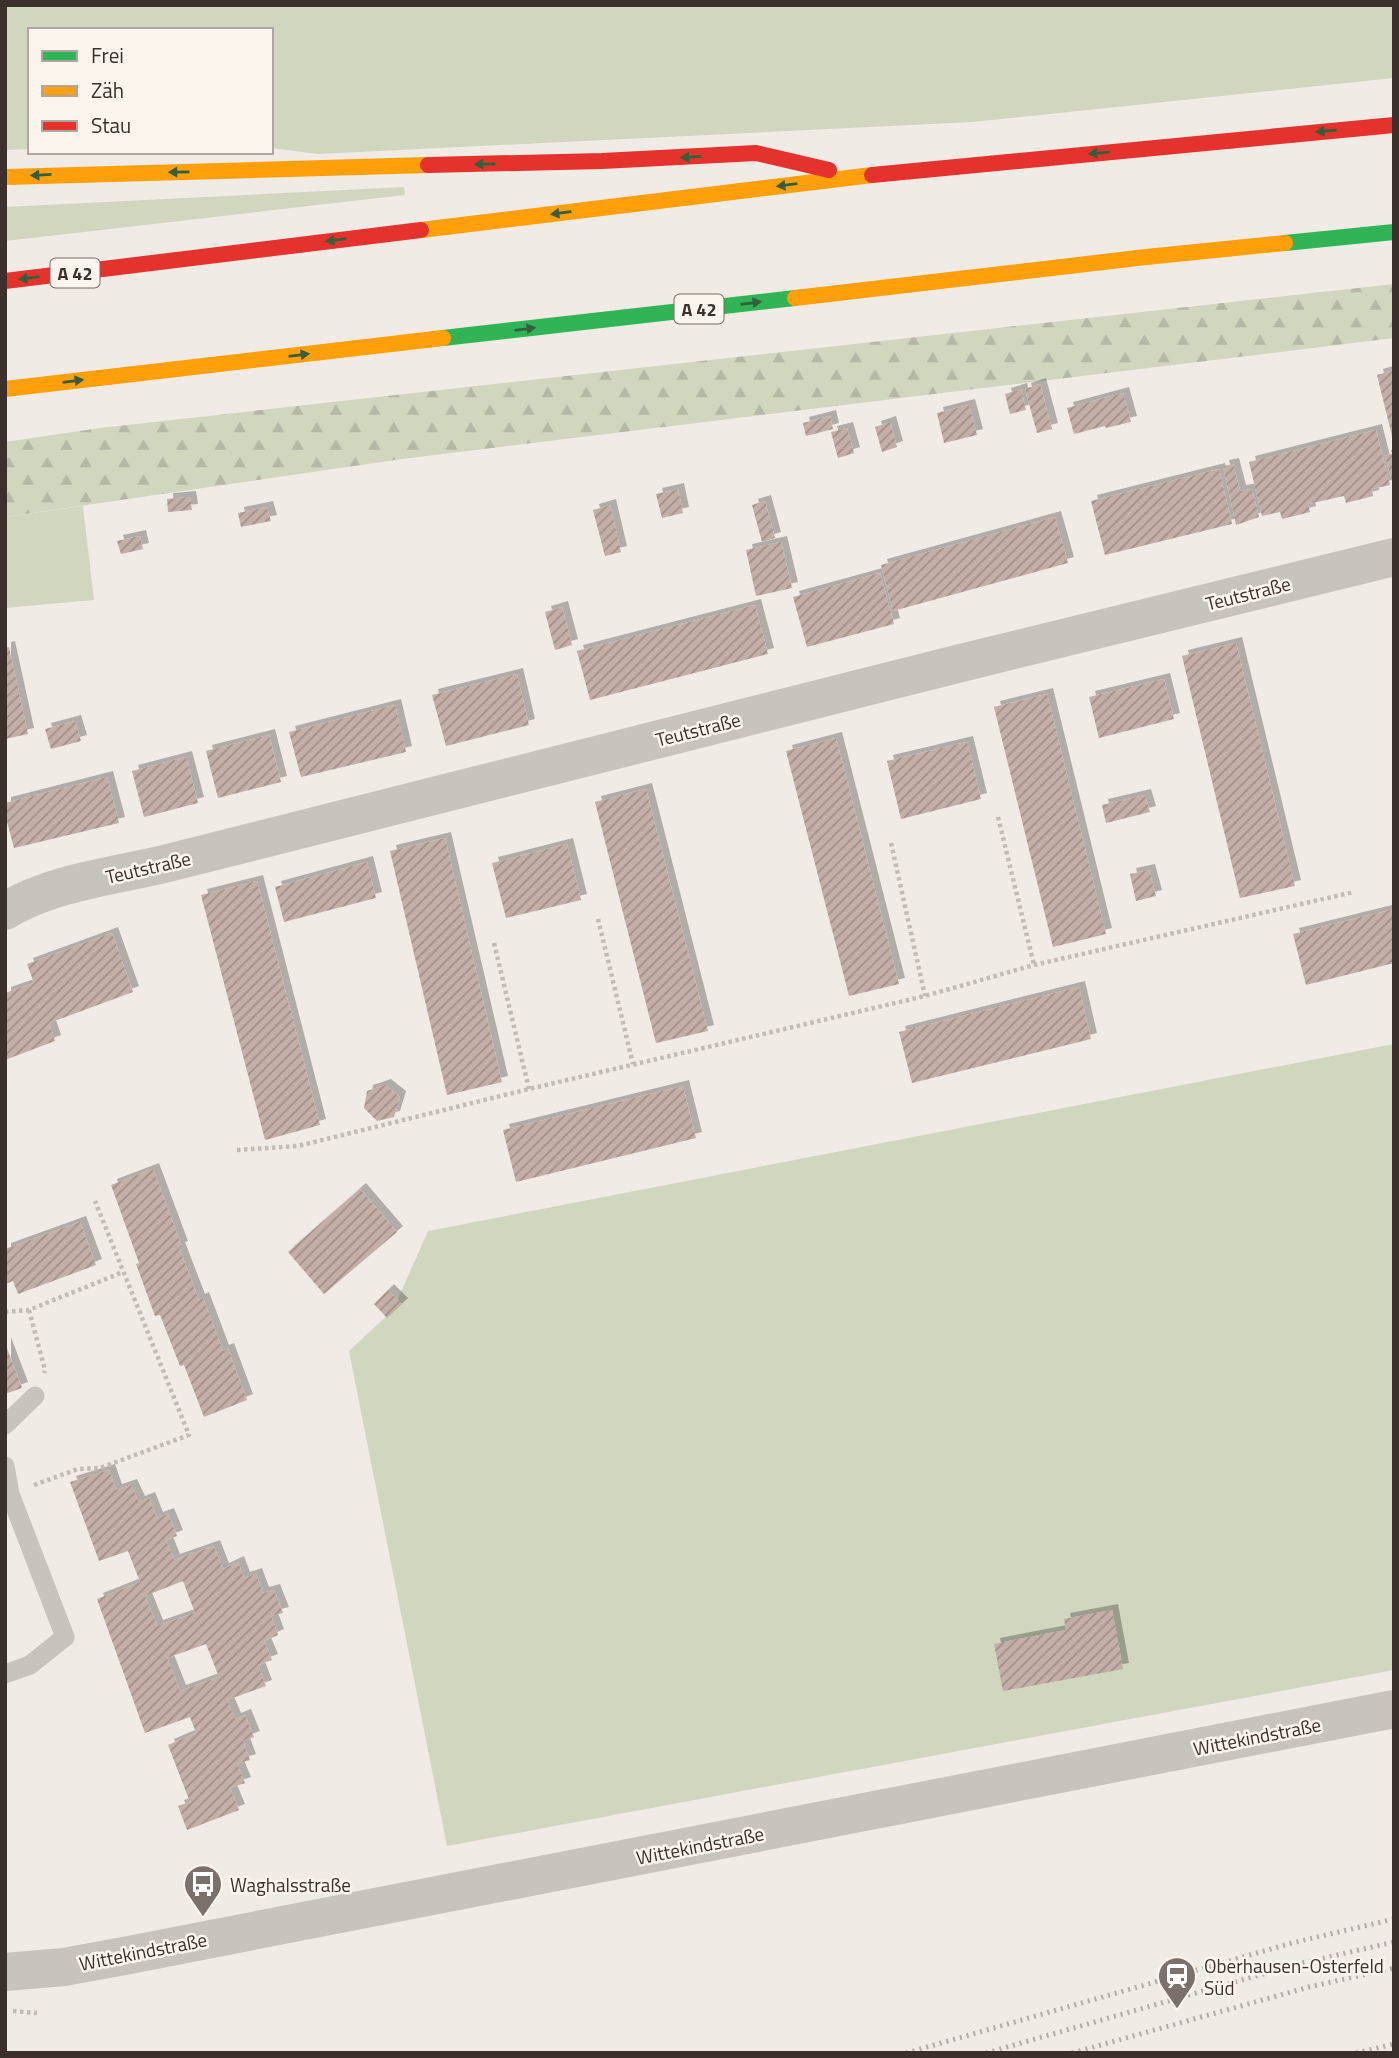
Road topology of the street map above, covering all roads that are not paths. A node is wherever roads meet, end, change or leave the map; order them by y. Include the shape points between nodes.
1 (1394, 125) edge
2 (5, 177) edge
3 (855, 177) junction
4 (1394, 232) edge
5 (5, 281) edge
6 (5, 389) edge
7 (1394, 557) edge
8 (5, 911) edge
9 (34, 1396) road end
10 (5, 1426) edge
11 (5, 1466) edge
12 (5, 1674) edge
13 (1394, 1709) edge
14 (5, 1972) edge

1 -> 3 highway, A 42
3 -> 2 highway via 756,153 602,162
3 -> 5 highway, A 42
6 -> 4 highway, A 42
7 - 8 street, Teutstraße via 53,889
9 - 10 lane
11 - 12 lane via 10,1494 65,1637 30,1665
13 - 14 street, Wittekindstraße via 124,1956

